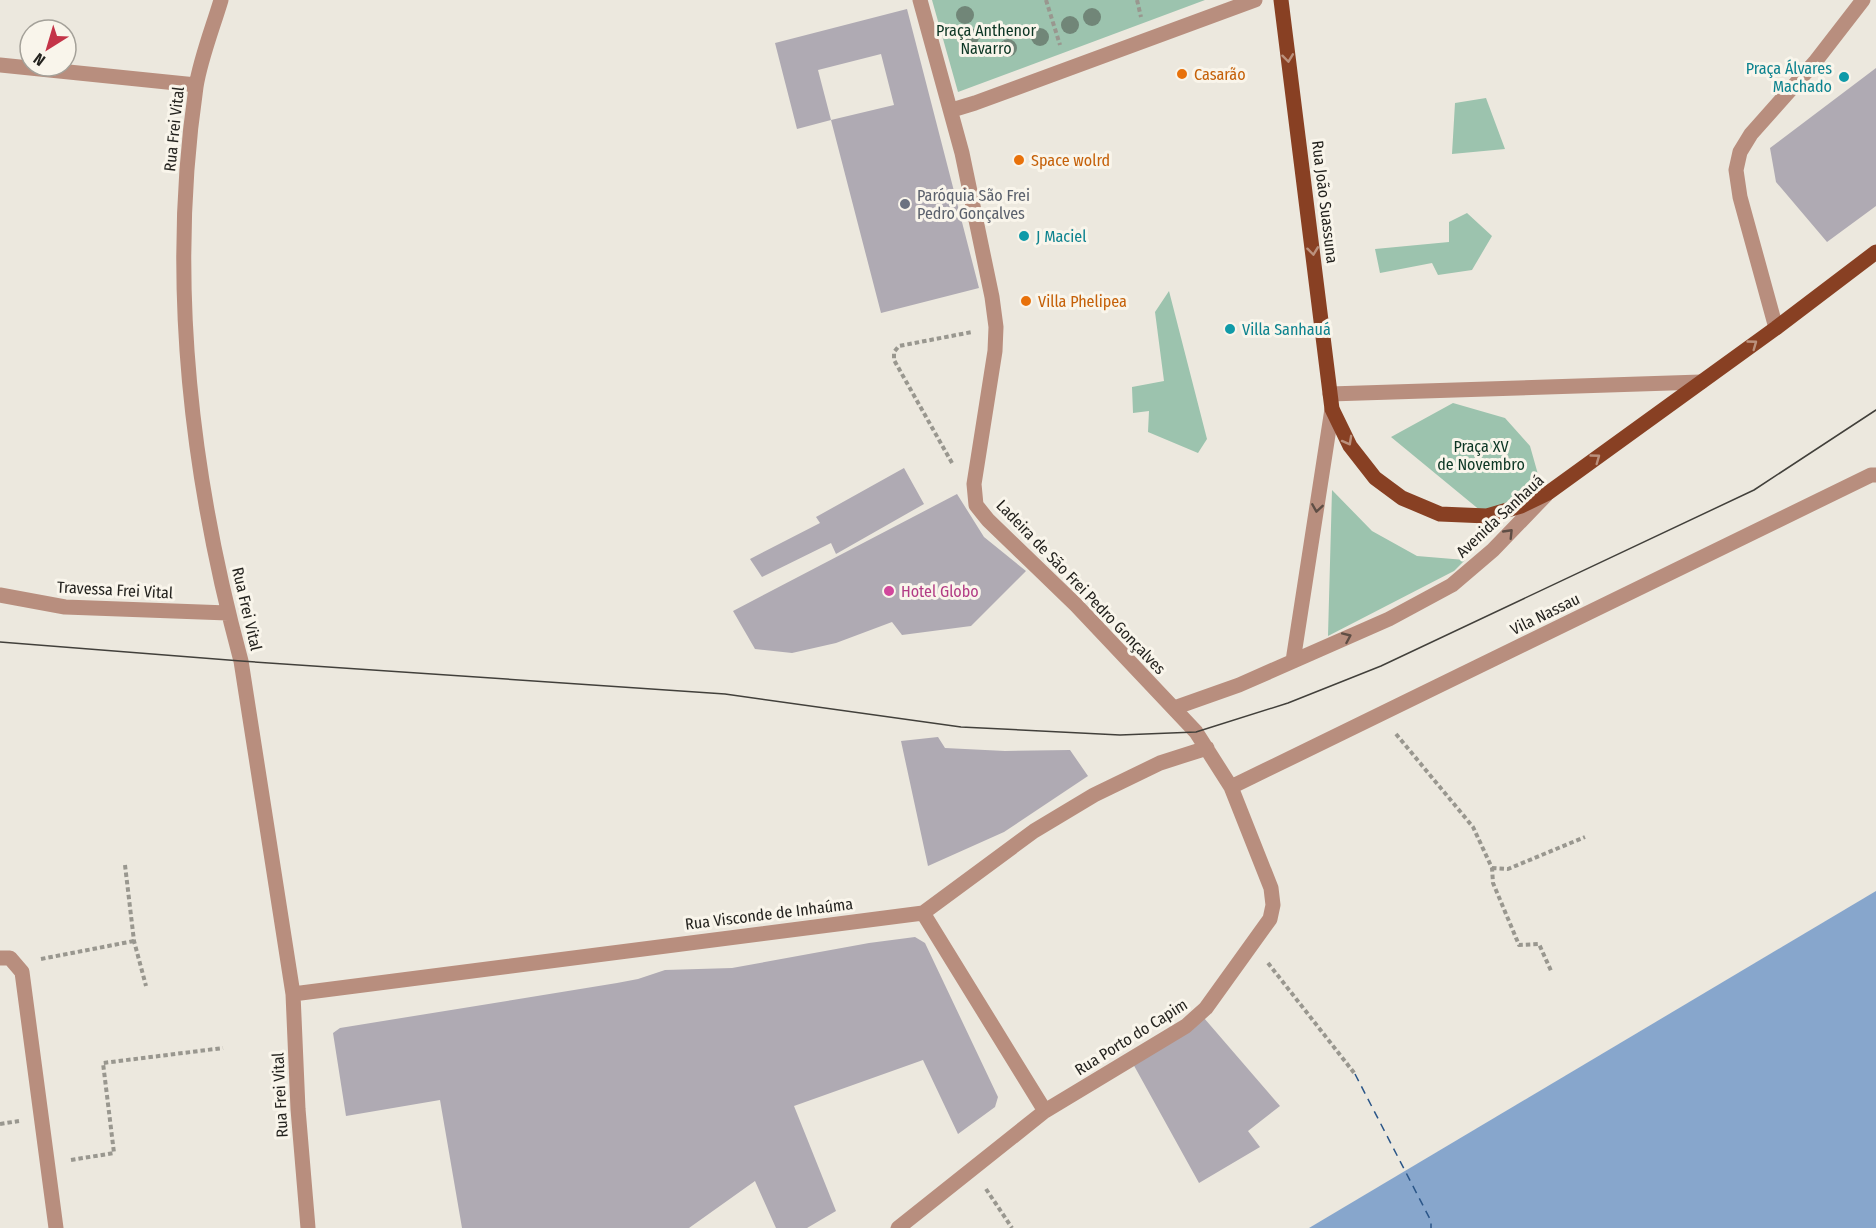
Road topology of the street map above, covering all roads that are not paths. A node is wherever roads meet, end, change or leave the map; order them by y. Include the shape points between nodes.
1 (221, 0) edge
2 (920, 0) edge
3 (1255, 0) edge
4 (1281, 0) edge
5 (1863, 0) edge
6 (0, 65) edge
7 (196, 85) junction
8 (952, 110) junction
9 (1876, 252) edge
10 (1776, 328) junction
11 (1701, 382) junction
12 (1331, 401) junction
13 (1876, 475) edge
14 (1548, 493) junction
15 (0, 595) edge
16 (228, 613) junction
17 (1293, 661) junction
18 (1174, 708) junction
19 (1207, 748) junction
20 (1231, 787) junction
21 (1271, 888) joint
22 (923, 913) junction
23 (0, 958) edge
24 (293, 994) junction
25 (1045, 1112) junction
26 (56, 1228) edge
27 (308, 1228) edge
28 (898, 1228) edge

1 - 7 street, Rua Frei Vital
2 - 8 street, Ladeira de São Frei Pedro Gonçalves
3 - 8 street
4 -> 12 main road, Rua João Suassuna
5 - 10 street via 1740,152 1736,170 1740,197
6 - 7 street
7 - 16 street, Rua Frei Vital via 186,184 184,286 188,367 200,470
8 - 18 street, Ladeira de São Frei Pedro Gonçalves via 996,327 974,484 976,505
9 - 10 main road, Avenida Sanhauá
11 -> 10 main road, Avenida Sanhauá
11 - 12 street
14 -> 11 main road, Avenida Sanhauá
12 -> 14 main road, Rua João Suassuna via 1350,446 1375,478 1402,498 1440,514 1487,516
12 -> 17 street, Rua João Suassuna
13 - 20 street, Vila Nassau
17 -> 14 street, Avenida Sanhauá via 1452,585 1493,550
15 - 16 street, Travessa Frei Vital via 65,607
16 - 24 street, Rua Frei Vital via 241,661
17 - 18 street, Avenida Sanhauá
18 - 19 street, Ladeira de São Frei Pedro Gonçalves
19 - 20 street, Ladeira de São Frei Pedro Gonçalves
19 - 22 street, Rua Visconde de Inhaúma via 1160,763 1094,795 1034,831
20 - 21 street, Ladeira de São Frei Pedro Gonçalves
21 - 25 street, Rua Porto do Capim via 1270,919 1198,1017
22 - 24 street, Rua Visconde de Inhaúma
22 - 25 street
23 - 26 street via 10,958 22,972
24 - 27 street, Rua Frei Vital
25 - 28 street, Rua Porto do Capim

